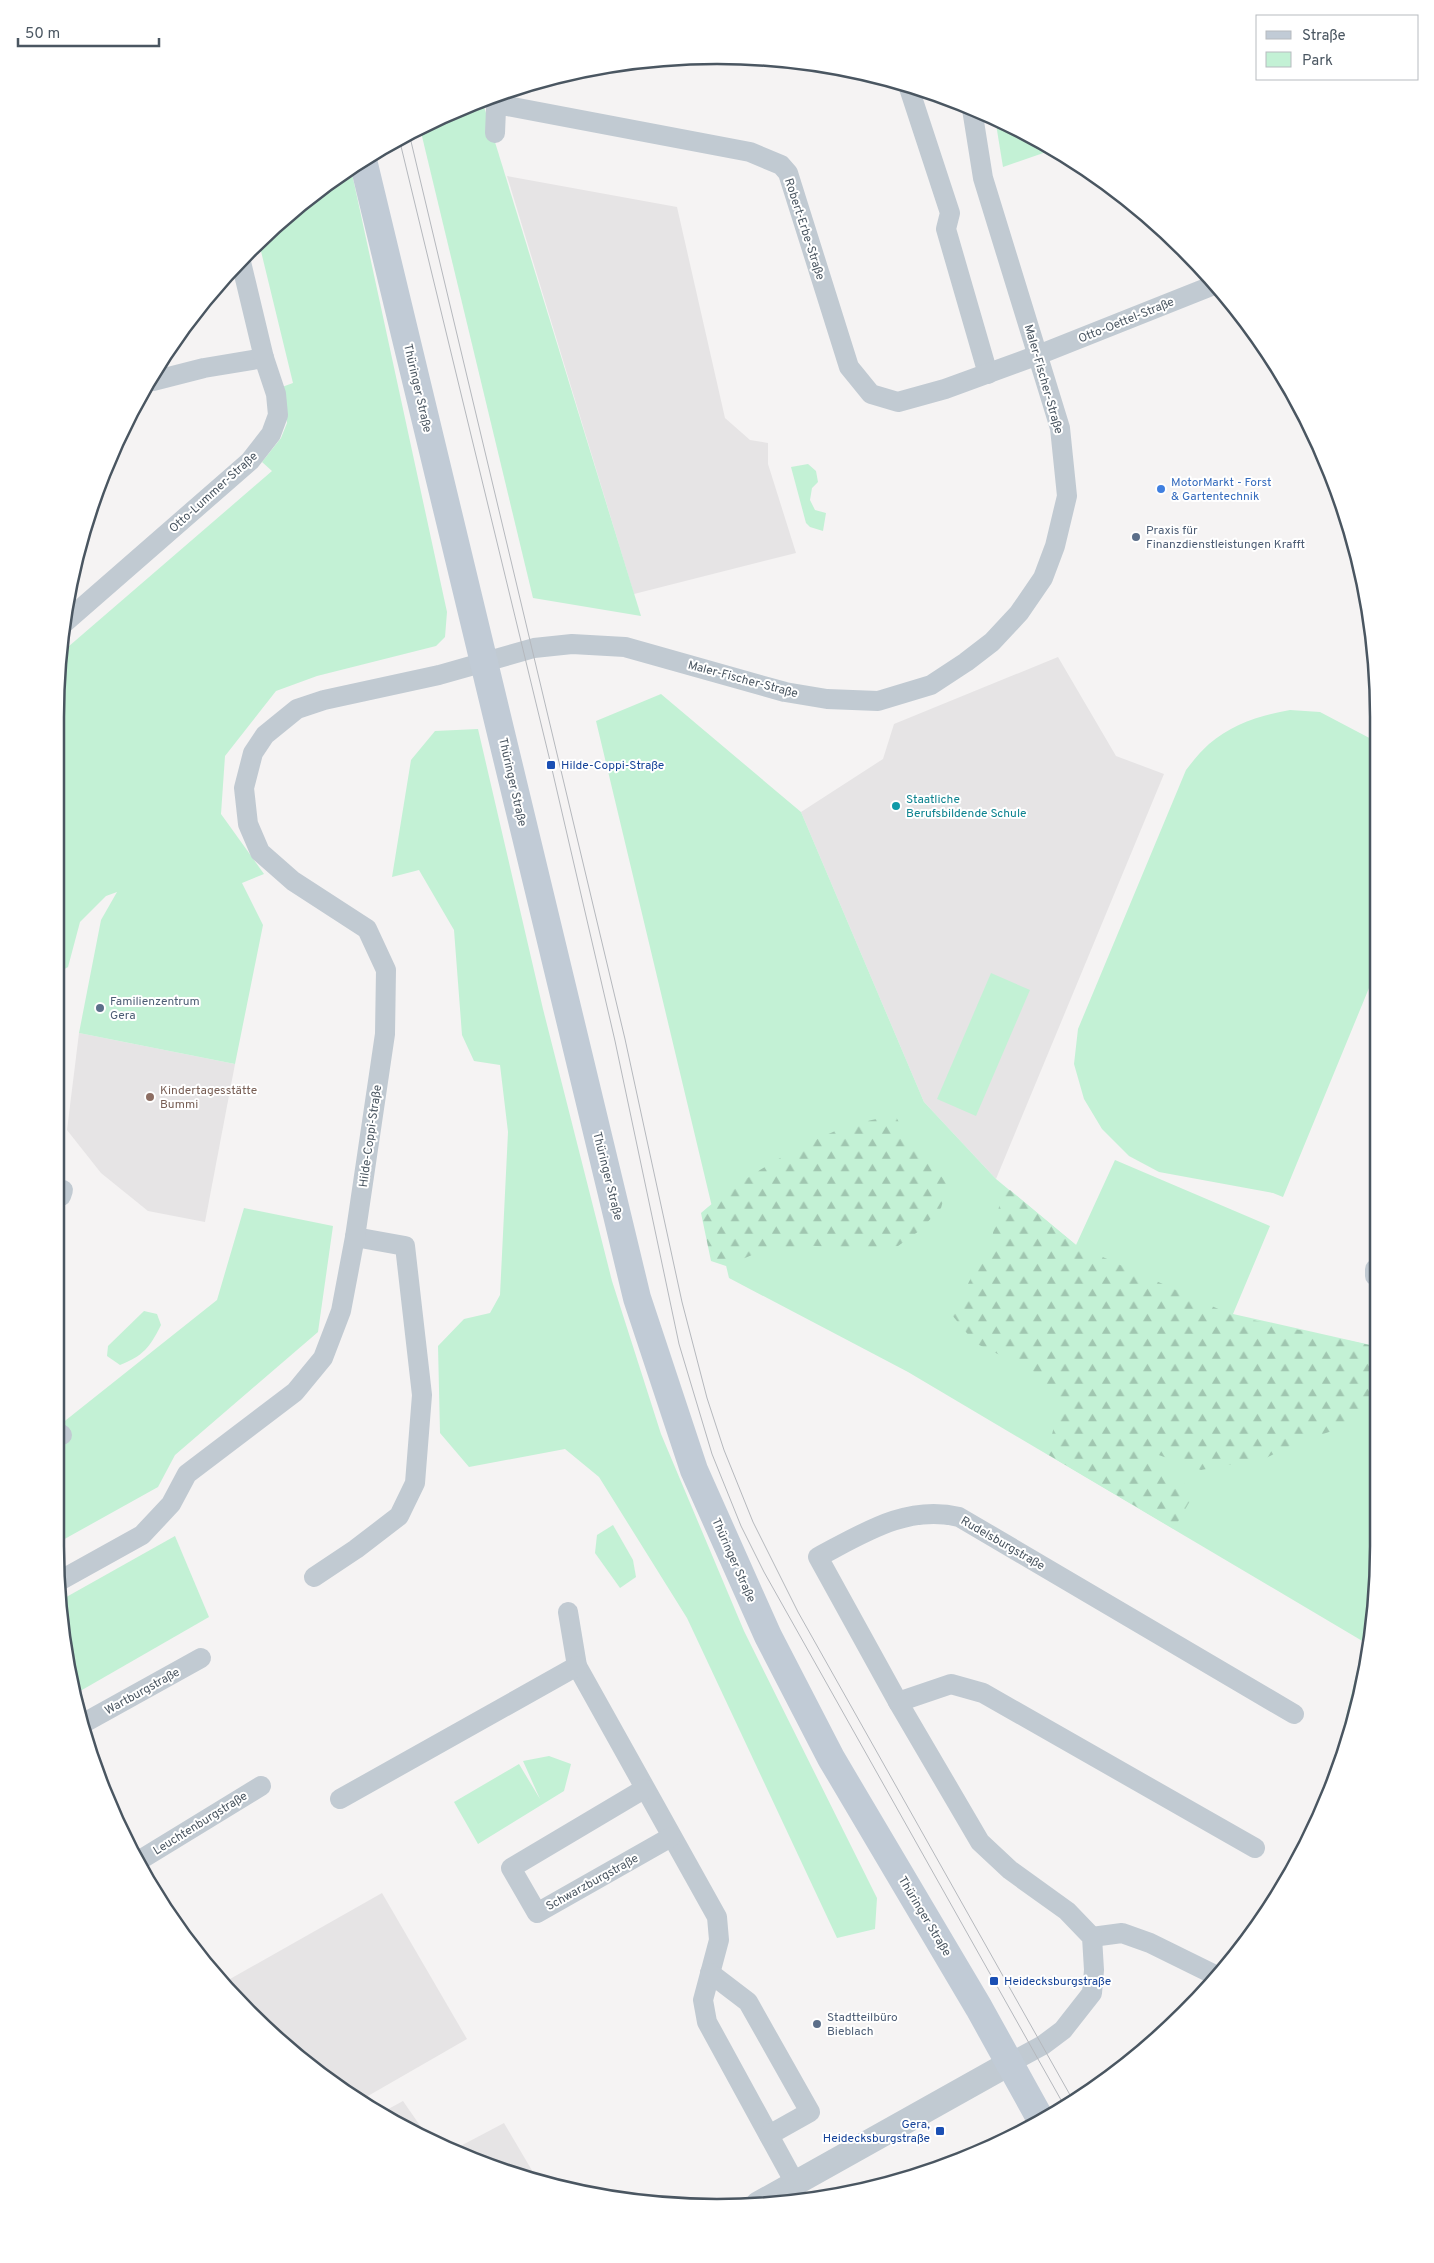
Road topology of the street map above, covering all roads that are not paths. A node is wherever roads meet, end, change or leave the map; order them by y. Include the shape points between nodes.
1 (911, 93) edge
2 (973, 116) edge
3 (496, 133) dead end
4 (365, 167) edge
5 (243, 268) edge
6 (1209, 287) edge
7 (1038, 355) junction
8 (264, 358) junction
9 (988, 374) junction
10 (157, 380) edge
11 (72, 617) edge
12 (484, 662) junction
13 (355, 1237) junction
14 (314, 1577) dead end
15 (65, 1578) edge
16 (568, 1612) dead end
17 (201, 1658) dead end
18 (577, 1666) junction
19 (898, 1702) junction
20 (1294, 1714) dead end
21 (88, 1721) edge
22 (261, 1786) dead end
23 (644, 1789) junction
24 (340, 1798) dead end
25 (671, 1837) junction
26 (1255, 1848) dead end
27 (143, 1858) edge
28 (1092, 1937) junction
29 (710, 1973) junction
30 (1211, 1973) edge
31 (1010, 2064) junction
32 (1038, 2115) edge
33 (769, 2135) junction
34 (795, 2182) junction
35 (770, 2197) edge

1 - 9 street via 950,213 946,229
2 - 7 street, Maler-Fischer-Straße via 983,178
3 - 9 street, Robert-Erbe-Straße via 496,109 502,105 750,152 781,164 788,173 849,367 872,394 898,402
4 - 12 main road, Thüringer Straße
5 - 8 street, Otto-Lummer-Straße
6 - 7 street, Otto-Oettel-Straße
7 - 9 street, Robert-Erbe-Straße
7 - 12 street, Maler-Fischer-Straße via 1060,428 1067,496 1055,546 1043,578 1019,612 992,642 931,685 878,701 827,699 785,692 625,647 572,644 534,648
8 - 10 street
8 - 11 street, Otto-Lummer-Straße via 276,394 278,415 271,434 250,461
12 - 13 street, Hilde-Coppi-Straße via 324,700 297,710 264,735 253,753 244,788 248,824 260,852 293,880 367,929 386,970 385,1034
12 - 31 main road, Thüringer Straße via 637,1298 694,1470 768,1636 831,1758
13 - 14 street via 405,1246 422,1395 415,1483 399,1516
13 - 15 street, Hilde-Coppi-Straße via 341,1311 323,1358 295,1392 187,1474 170,1504 142,1535
16 - 18 street
17 - 21 street, Wartburgstraße
18 - 23 street
18 - 24 street
19 - 20 street, Rudelsburgstraße via 818,1558 868,1530 904,1516 942,1513 959,1516
19 - 26 street via 951,1684 983,1693
19 - 28 street, Rudelsburgstraße via 980,1842 1010,1870 1067,1911
22 - 27 street, Leuchtenburgstraße
23 - 25 street
23 - 25 street, Schwarzburgstraße via 511,1868 537,1913
25 - 29 street via 717,1916 719,1940
28 - 30 street via 1122,1933
28 - 31 street via 1092,1993 1063,2030
29 - 33 street via 703,2000 707,2022
29 - 33 street via 748,2002 810,2112
31 - 32 main road, Thüringer Straße
31 - 34 street
33 - 34 street
34 - 35 street

